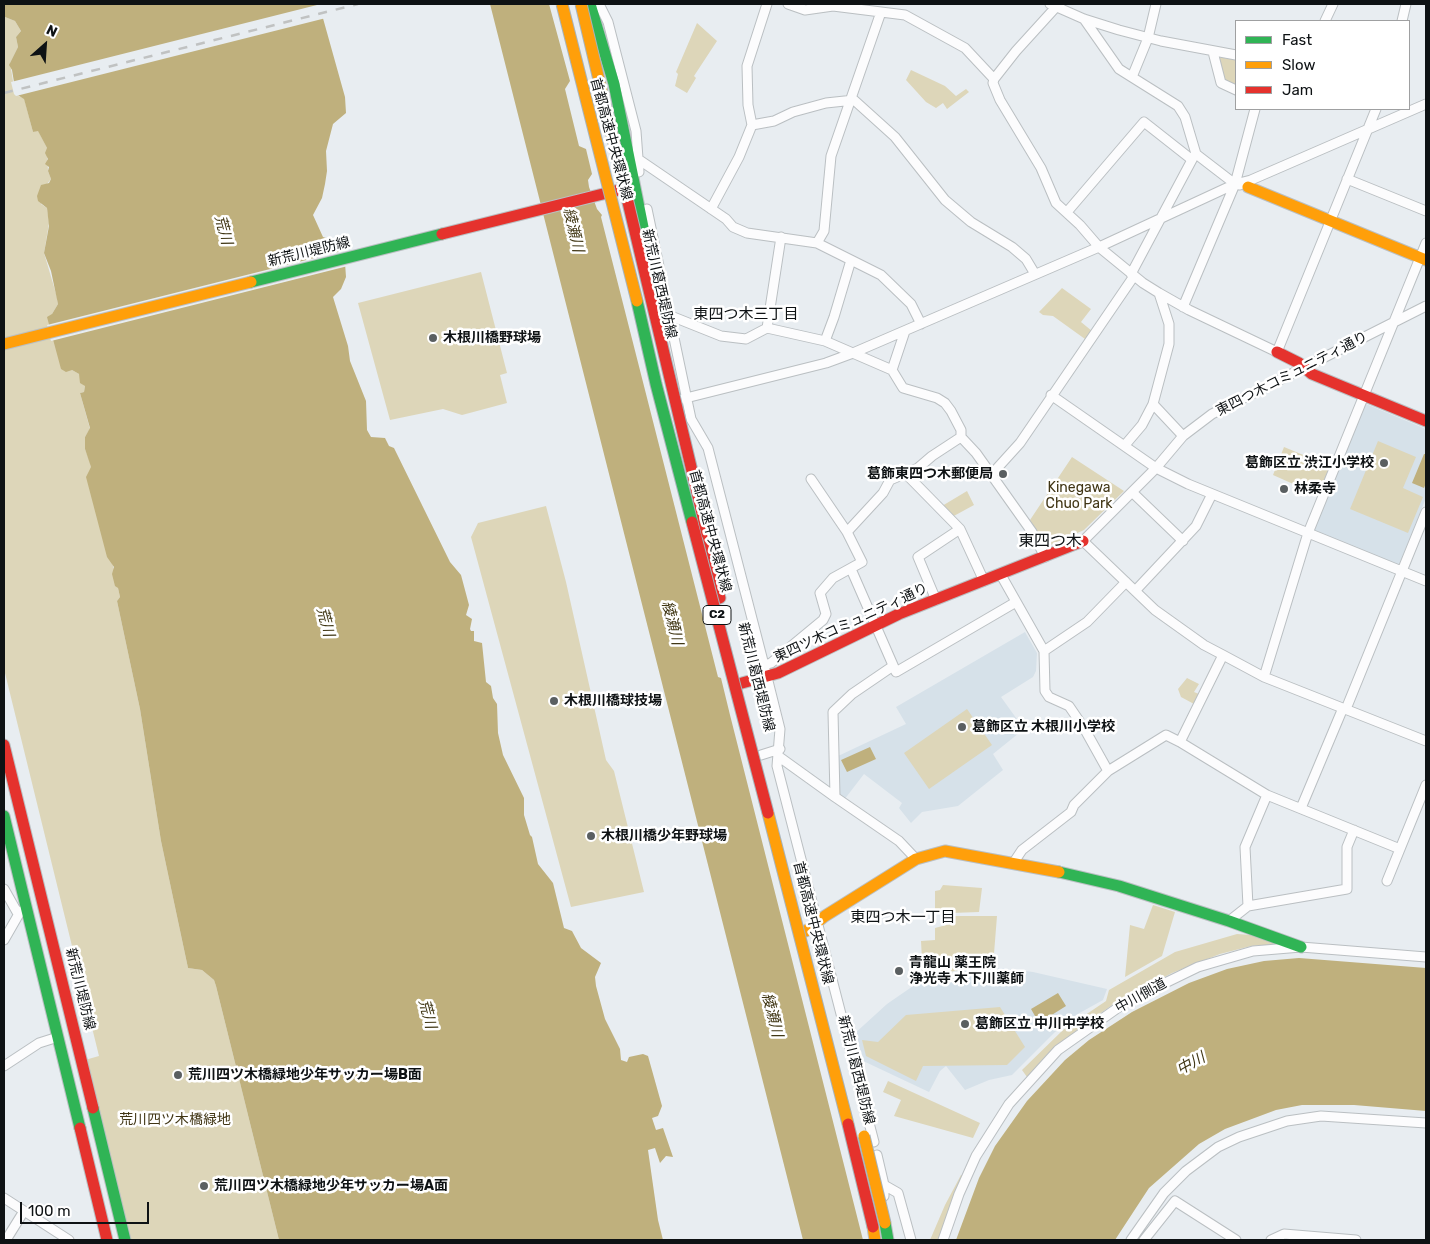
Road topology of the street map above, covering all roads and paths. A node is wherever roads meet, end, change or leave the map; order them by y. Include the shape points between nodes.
1 (562, 4) edge
2 (569, 4) edge
3 (579, 4) edge
4 (590, 4) edge
5 (599, 4) edge
6 (767, 4) edge
7 (788, 4) edge
8 (1156, 4) edge
9 (1333, 4) edge
10 (1406, 4) edge
11 (1057, 5) edge
12 (881, 12) junction
13 (1084, 19) junction
14 (1325, 20) edge
15 (1402, 20) edge
16 (1148, 38) junction
17 (1213, 52) junction
18 (1235, 55) edge
19 (1132, 78) junction
20 (994, 79) junction
21 (1235, 90) edge
22 (851, 101) junction
23 (1426, 104) edge
24 (1413, 106) edge
25 (1255, 110) edge
26 (1376, 110) edge
27 (1405, 110) edge
28 (1426, 113) edge
29 (752, 125) junction
30 (1367, 130) junction
31 (1194, 156) junction
32 (638, 159) junction
33 (1347, 180) junction
34 (1235, 184) junction
35 (1248, 187) joint
36 (622, 190) junction
37 (711, 209) junction
38 (1426, 211) edge
39 (1067, 212) junction
40 (1161, 218) junction
41 (1330, 222) junction
42 (781, 237) junction
43 (818, 243) junction
44 (1426, 243) edge
45 (1099, 247) junction
46 (1423, 259) edge
47 (851, 260) junction
48 (631, 272) junction
49 (1035, 274) junction
50 (1133, 275) junction
51 (1159, 293) junction
52 (1426, 306) edge
53 (1183, 307) junction
54 (671, 316) junction
55 (1394, 322) junction
56 (921, 324) junction
57 (767, 328) junction
58 (905, 331) junction
59 (825, 341) junction
60 (4, 344) edge
61 (1276, 352) junction
62 (853, 353) junction
63 (1304, 367) junction
64 (892, 370) junction
65 (1051, 395) junction
66 (1364, 396) junction
67 (686, 398) junction
68 (672, 399) junction
69 (1154, 404) junction
70 (1426, 421) edge
71 (1183, 436) junction
72 (961, 437) junction
73 (1125, 444) junction
74 (1156, 468) junction
75 (906, 474) junction
76 (991, 475) junction
77 (811, 479) dead end
78 (1132, 492) junction
79 (1212, 494) junction
80 (1426, 512) edge
81 (960, 529) junction
82 (847, 532) junction
83 (1308, 533) junction
84 (1083, 541) junction
85 (1182, 541) junction
86 (1045, 557) junction
87 (851, 569) junction
88 (1402, 572) junction
89 (1001, 575) junction
90 (984, 581) junction
91 (1426, 581) edge
92 (1126, 582) junction
93 (1135, 591) junction
94 (936, 600) junction
95 (1016, 602) junction
96 (875, 626) junction
97 (1044, 651) junction
98 (1223, 655) junction
99 (764, 665) junction
100 (893, 666) junction
101 (767, 677) junction
102 (1264, 677) junction
103 (745, 687) junction
104 (1344, 709) junction
105 (762, 738) dead end
106 (1180, 742) junction
107 (1426, 742) edge
108 (4, 746) edge
109 (779, 752) junction
110 (760, 756) junction
111 (1108, 771) junction
112 (1425, 790) edge
113 (1267, 795) junction
114 (834, 797) junction
115 (1300, 808) junction
116 (4, 816) edge
117 (1354, 830) junction
118 (1400, 849) junction
119 (916, 859) junction
120 (1014, 862) junction
121 (1387, 881) dead end
122 (4, 889) edge
123 (1248, 906) junction
124 (23, 911) junction
125 (1229, 921) junction
126 (816, 922) junction
127 (806, 931) junction
128 (4, 940) edge
129 (1301, 947) junction
130 (1426, 957) edge
131 (58, 1037) junction
132 (5, 1063) edge
133 (1426, 1123) edge
134 (884, 1185) junction
135 (4, 1198) edge
136 (24, 1211) junction
137 (878, 1215) junction
138 (6, 1240) edge
139 (69, 1240) edge
140 (107, 1240) edge
141 (125, 1240) edge
142 (874, 1240) edge
143 (884, 1240) edge
144 (888, 1240) edge
145 (911, 1240) edge
146 (943, 1240) edge
147 (1131, 1240) edge
148 (1144, 1240) edge
149 (1236, 1240) edge
150 (1271, 1240) edge
151 (1356, 1240) edge

1 - 48 main road, 首都高速中央環状線 / C2, bridge
2 - 48 main road, bridge
3 - 36 main road, 新荒川葛西堤防線, bridge
3 - 68 main road, 首都高速中央環状線 / C2, bridge via 628,197
4 - 68 main road, bridge via 614,84 652,264
5 - 32 street via 608,22 634,122
6 - 29 street via 747,66
7 - 12 street via 805,10 833,6
8 - 16 street
9 - 14 street
10 - 15 street
11 - 13 street
11 - 20 street
12 - 20 street via 905,15 966,48
12 - 22 street
13 - 16 street
13 - 19 street via 1119,69
16 - 17 street
16 - 19 street
17 - 18 street
17 - 21 street via 1221,83
19 - 31 street via 1178,106 1185,117
20 - 39 street via 992,83 1000,100 1041,168 1056,203
22 - 29 street via 826,103
22 - 43 street via 831,156 824,231
22 - 49 street via 854,100 883,124 945,200 971,222 1012,247 1026,259
23 - 24 street
24 - 28 street
25 - 34 street
26 - 30 street
27 - 30 street
29 - 37 street
30 - 33 street
30 - 34 street
31 - 34 street
31 - 39 street via 1144,122
31 - 40 street
32 - 37 street
32 - 54 street
33 - 38 street
33 - 41 street
34 - 35 street
34 - 40 street
34 - 53 street
35 - 41 main road
36 - 60 main road, 新荒川堤防線
36 - 68 main road, 新荒川葛西堤防線, bridge
37 - 42 street via 747,233
39 - 45 street
40 - 45 street
40 - 50 street
41 - 46 main road
41 - 61 street
42 - 43 street
42 - 57 street
43 - 47 street
44 - 46 street
45 - 49 street
45 - 50 street
46 - 55 street
47 - 56 street via 881,275 911,304
47 - 59 street
48 - 142 main road, 首都高速中央環状線 / C2, bridge via 656,384 855,1147
49 - 56 street
50 - 51 street
50 - 65 street
51 - 53 street
51 - 69 street via 1169,324 1169,344
52 - 55 street, 東四つ木コミュニティ通り
53 - 61 street
54 - 57 street via 721,336 746,339
54 - 67 street
55 - 63 street, 東四つ木コミュニティ通り
55 - 66 street
56 - 58 street
57 - 59 street
58 - 62 street
58 - 64 street
59 - 62 street
61 - 63 main road
62 - 64 street
62 - 67 street via 826,363
63 - 66 main road via 1312,374
63 - 71 street, 東四つ木コミュニティ通り via 1235,400
64 - 72 street via 903,388 945,403 958,424
65 - 73 street
65 - 76 street via 1020,442
66 - 70 main road
66 - 83 street
67 - 68 street
67 - 99 street via 691,419 708,448
68 - 103 main road, 新荒川葛西堤防線
68 - 103 main road, 首都高速中央環状線 / C2, bridge
69 - 71 street
69 - 73 street via 1142,425
71 - 74 street, 東四つ木コミュニティ通り
72 - 75 street
72 - 76 street
73 - 74 street
74 - 78 street, 東四つ木コミュニティ通り
74 - 79 street
75 - 81 street
75 - 82 street via 890,480 883,493
76 - 86 street via 1032,532
77 - 82 street
78 - 84 street, 東四つ木コミュニティ通り
78 - 85 street
79 - 83 street
79 - 85 street via 1196,526
80 - 88 street
81 - 90 street
81 - 94 street via 918,557
82 - 87 street via 862,562
83 - 88 street
83 - 102 street
84 - 86 main road, 東四ツ木コミュニティ通り
84 - 92 street
85 - 93 street
86 - 89 main road, 東四ツ木コミュニティ通り
87 - 96 street
87 - 99 street via 833,578 820,593 826,614 824,620 771,663
88 - 91 street
88 - 104 street
89 - 90 main road, 東四ツ木コミュニティ通り
89 - 95 street
90 - 94 main road, 東四ツ木コミュニティ通り
92 - 93 street
92 - 97 street via 1087,622
93 - 98 street via 1155,610
94 - 96 main road, 東四ツ木コミュニティ通り
95 - 97 street
95 - 100 street via 896,672
96 - 100 street
96 - 101 main road, 東四ツ木コミュニティ通り
97 - 111 street via 1046,692 1049,697 1069,706
98 - 102 street
98 - 106 street
99 - 101 street
100 - 114 street via 852,694 833,712
101 - 103 main road, 東四ツ木コミュニティ通り
101 - 109 street via 780,729
102 - 104 street
103 - 110 main road, 新荒川葛西堤防線
104 - 107 street
104 - 115 street
105 - 144 main road, 首都高速中央環状線, bridge
106 - 111 street via 1166,735
106 - 113 street
108 - 141 main road, 新荒川堤防線
109 - 110 street
109 - 114 street
109 - 126 street via 777,766
110 - 127 main road, 新荒川葛西堤防線
111 - 120 street via 1071,812 1022,850
112 - 118 street
113 - 115 street
113 - 123 street via 1245,847
114 - 119 street via 899,841
115 - 117 street
116 - 124 main road
117 - 118 street
117 - 123 street via 1347,847 1347,889
118 - 121 street
119 - 120 main road via 945,852
119 - 126 main road
120 - 125 main road via 1111,884
122 - 124 street via 17,912
123 - 125 street
124 - 128 street
124 - 131 main road
125 - 129 main road
126 - 127 main road
126 - 134 street
127 - 137 main road, 新荒川葛西堤防線
129 - 130 street, 中川側道
129 - 146 street, 中川側道 via 1253,951 1198,967 1126,1002 1058,1050 1009,1104 983,1144 959,1194
131 - 132 street via 39,1043
131 - 140 main road
133 - 147 street via 1321,1116 1287,1121 1240,1137 1218,1147 1186,1171 1164,1192
134 - 137 street
134 - 145 street via 898,1193
135 - 136 street
136 - 138 street
136 - 139 street
137 - 143 main road, 新荒川葛西堤防線
148 - 149 street via 1175,1201
150 - 151 street via 1284,1234

